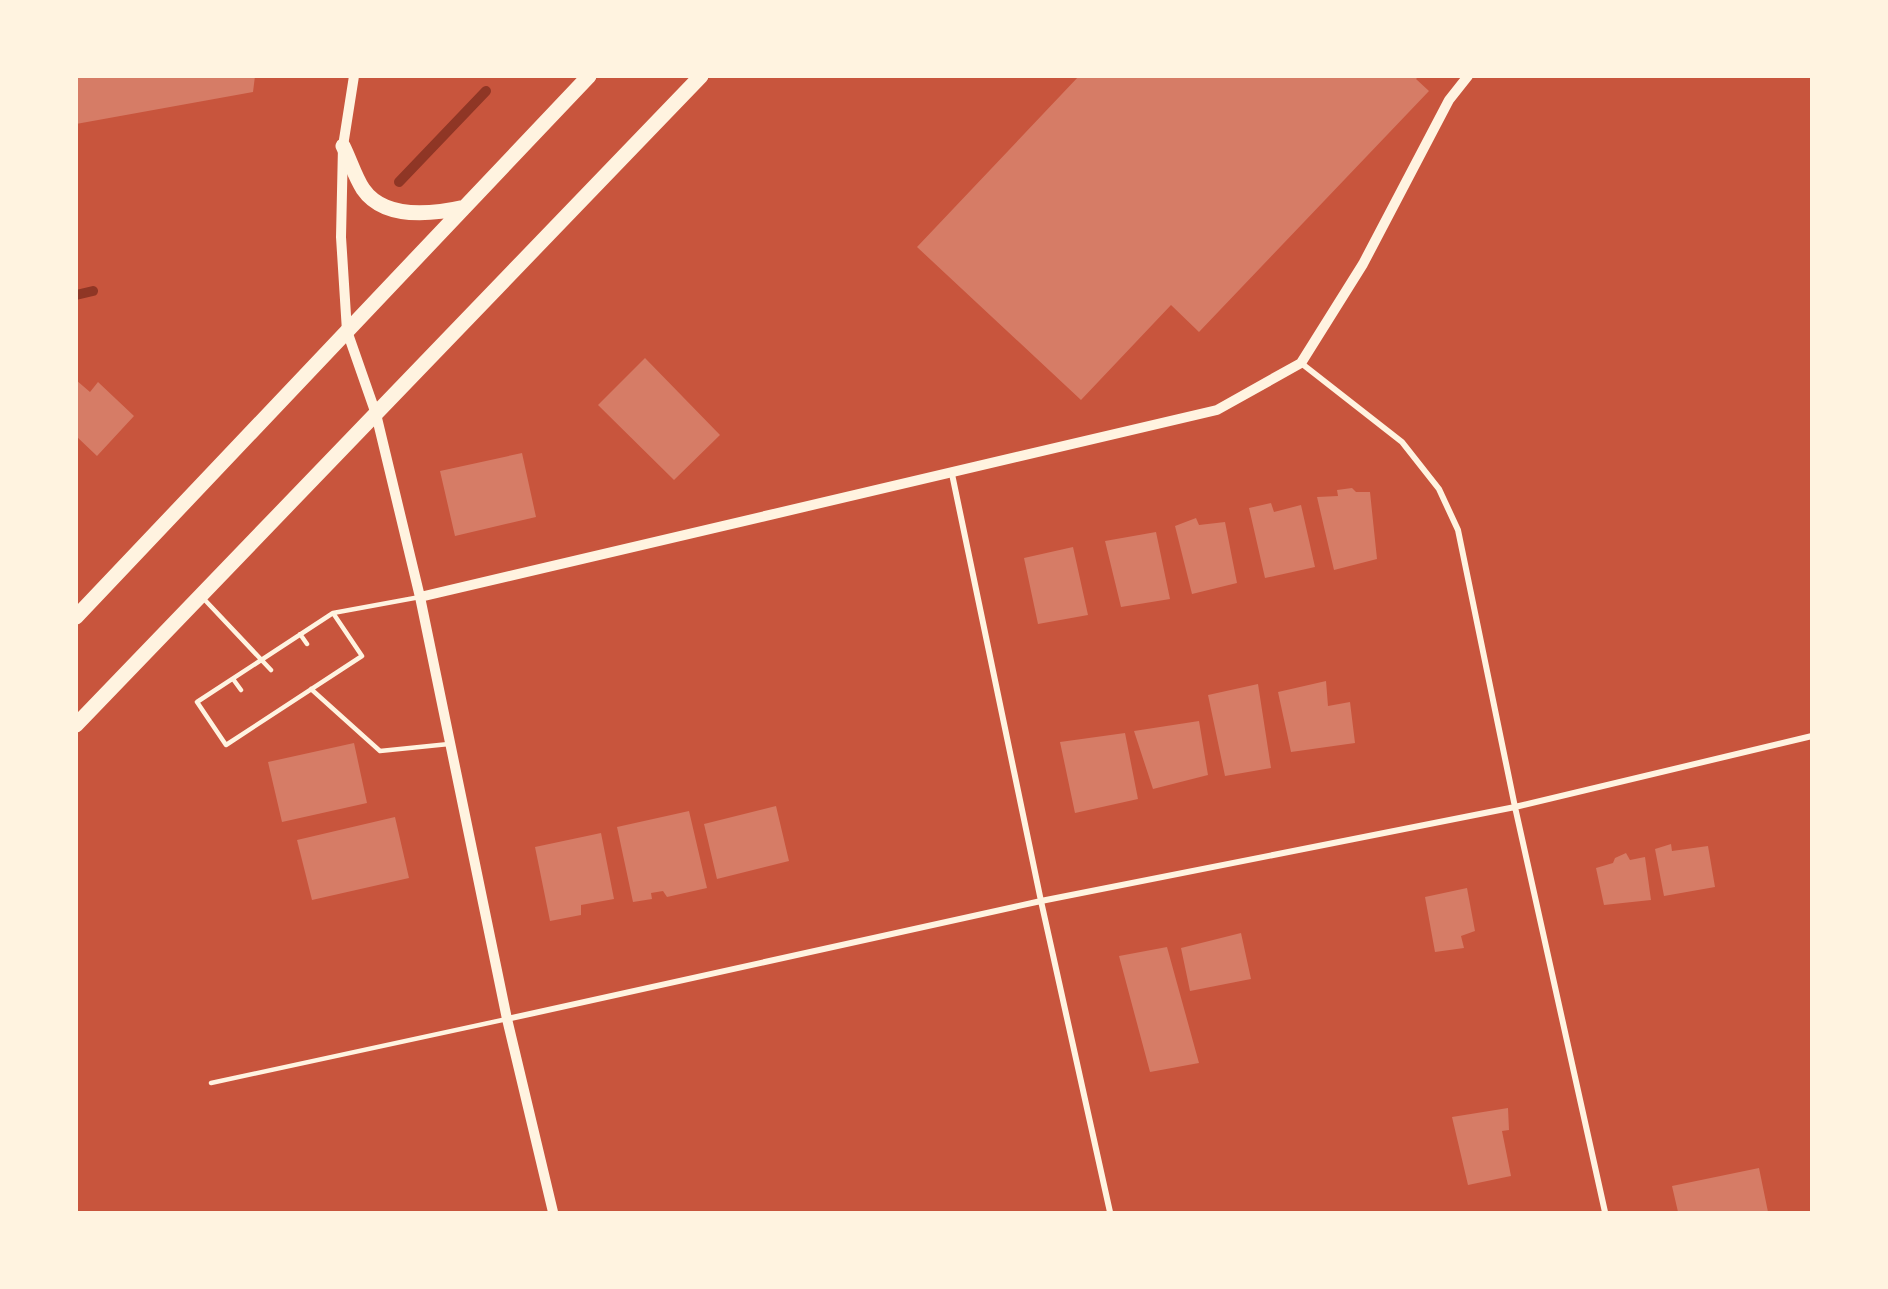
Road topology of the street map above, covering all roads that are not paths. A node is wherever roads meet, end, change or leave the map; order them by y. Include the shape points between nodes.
1 (354, 76) edge
2 (590, 76) edge
3 (701, 76) edge
4 (1468, 76) edge
5 (343, 146) junction
6 (465, 207) junction
7 (347, 331) junction
8 (1301, 363) junction
9 (376, 414) junction
10 (952, 474) junction
11 (201, 596) junction
12 (420, 597) junction
13 (333, 613) junction
14 (76, 618) edge
15 (300, 634) junction
16 (308, 644) dead end
17 (263, 659) junction
18 (325, 669) dead end
19 (271, 670) dead end
20 (330, 676) junction
21 (233, 679) junction
22 (311, 689) junction
23 (241, 690) dead end
24 (288, 695) dead end
25 (292, 701) junction
26 (259, 715) dead end
27 (262, 721) junction
28 (76, 725) edge
29 (1812, 736) edge
30 (450, 744) junction
31 (1515, 807) junction
32 (1041, 901) junction
33 (507, 1019) junction
34 (211, 1083) dead end
35 (553, 1212) edge
36 (1110, 1212) edge
37 (1605, 1212) edge

1 - 5 street
2 - 6 main road
3 - 9 main road
4 - 8 street via 1449,100 1363,264
5 - 6 main road via 363,189 375,201 415,213 435,214
5 - 7 street
6 - 7 main road
7 - 9 street
7 - 14 main road
8 - 10 street via 1217,410
8 - 31 street via 1402,442 1440,489 1458,530
9 - 11 main road
9 - 12 street
10 - 12 street
10 - 32 street
11 - 17 lane
11 - 28 main road
12 - 13 lane
12 - 30 street
13 - 15 lane
13 - 20 lane via 362,656
15 - 16 lane
15 - 17 lane
17 - 19 lane
17 - 21 lane
18 - 20 lane
20 - 22 lane
21 - 23 lane
21 - 27 lane via 197,702 226,745
22 - 25 lane
22 - 30 lane via 380,752
24 - 25 lane
25 - 27 lane
26 - 27 lane
29 - 31 street
30 - 33 street
31 - 32 street
31 - 37 street
32 - 33 street
32 - 36 street
33 - 34 lane
33 - 35 street

